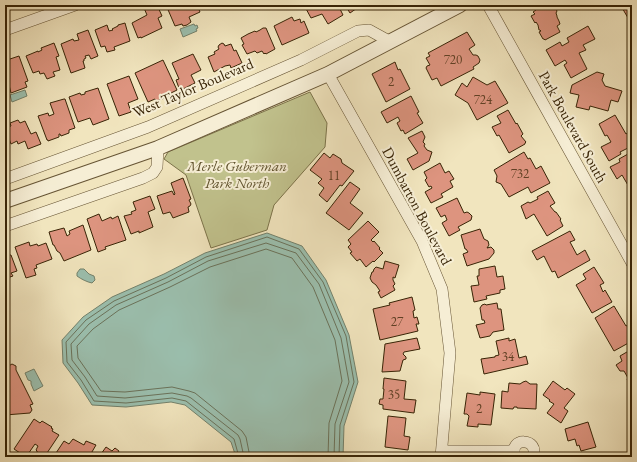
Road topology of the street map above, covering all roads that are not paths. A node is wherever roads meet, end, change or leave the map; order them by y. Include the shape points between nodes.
1 (75, 5) edge
2 (460, 5) edge
3 (488, 5) edge
4 (5, 30) edge
5 (389, 41) junction
6 (328, 74) junction
7 (158, 148) junction
8 (5, 179) edge
9 (5, 201) edge
10 (5, 226) edge
11 (632, 263) edge
12 (442, 454) edge
13 (515, 454) edge
14 (533, 457) edge

1 - 4 street
2 - 5 street
3 - 11 street, Park Boulevard South
5 - 6 street
5 - 8 street, West Taylor Boulevard via 369,30 358,31 301,60 148,127
6 - 7 street
6 - 12 street, Dumbarton Boulevard via 422,241 442,289 450,353
7 - 9 street
7 - 10 street via 157,166 153,173
12 - 13 street
13 - 14 street via 517,444 528,442 534,447

